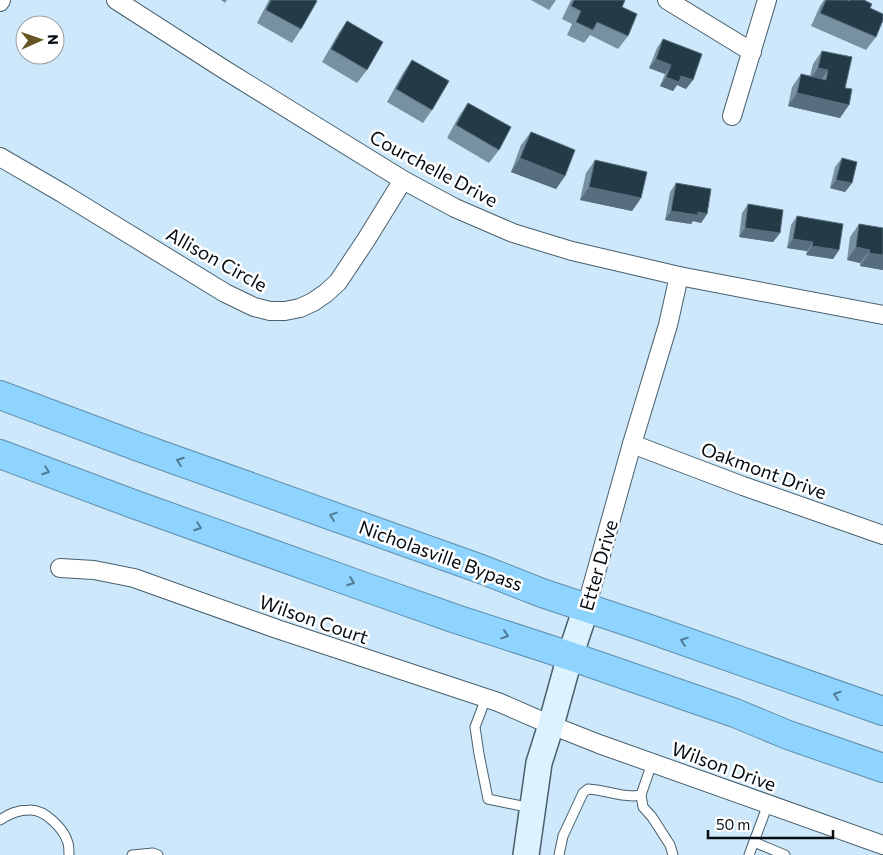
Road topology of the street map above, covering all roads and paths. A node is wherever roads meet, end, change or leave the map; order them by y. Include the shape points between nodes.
1 (116, 0) edge
2 (667, 0) edge
3 (767, 0) edge
4 (752, 52) junction
5 (732, 116) dead end
6 (0, 157) edge
7 (403, 180) junction
8 (679, 276) junction
9 (883, 315) edge
10 (0, 391) edge
11 (0, 395) edge
12 (32, 407) junction
13 (632, 444) junction
14 (0, 454) edge
15 (883, 535) edge
16 (60, 568) dead end
17 (586, 608) junction
18 (570, 656) junction
19 (486, 698) junction
20 (883, 711) edge
21 (551, 725) junction
22 (652, 763) junction
23 (883, 768) edge
24 (640, 795) junction
25 (768, 804) junction
26 (532, 808) junction
27 (0, 820) edge
28 (754, 842) junction
29 (883, 845) edge
30 (69, 855) edge
31 (132, 855) edge
32 (158, 855) edge
33 (526, 855) edge
34 (559, 855) edge
35 (673, 855) edge
36 (749, 855) edge
37 (786, 855) edge

1 - 7 street, Courchelle Drive
2 - 4 street
3 - 4 street
4 - 5 street
6 - 7 street, Allison Circle via 225,293 270,311 300,308 326,294 338,282
7 - 8 street, Courchelle Drive via 455,208 513,233 572,251
8 - 9 street, Courchelle Drive
8 - 13 street, Etter Drive via 668,325
10 - 12 highway
11 - 12 highway, Nicholasville Bypass
17 -> 12 highway, Nicholasville Bypass
13 - 15 street, Oakmont Drive
13 - 17 street, Etter Drive
14 -> 18 highway via 365,587
16 - 19 street, Wilson Court via 94,570 134,578
17 - 18 street, Etter Drive
20 -> 17 highway, Nicholasville Bypass
18 - 21 street, Etter Drive
18 - 23 highway
19 - 21 street, Wilson Court
19 - 26 lane via 476,727 488,799
21 - 22 street, Wilson Drive
21 - 26 street, Etter Drive via 539,763
22 - 24 lane
22 - 25 street, Wilson Drive
24 - 34 lane via 588,789 583,793 563,836
24 - 35 lane via 643,807 670,845
25 - 28 lane
25 - 29 street, Wilson Drive
26 - 33 street, Etter Drive
27 - 30 lane via 12,813 31,810 46,816 60,827 69,844
28 - 36 lane
28 - 37 lane
31 - 32 lane

